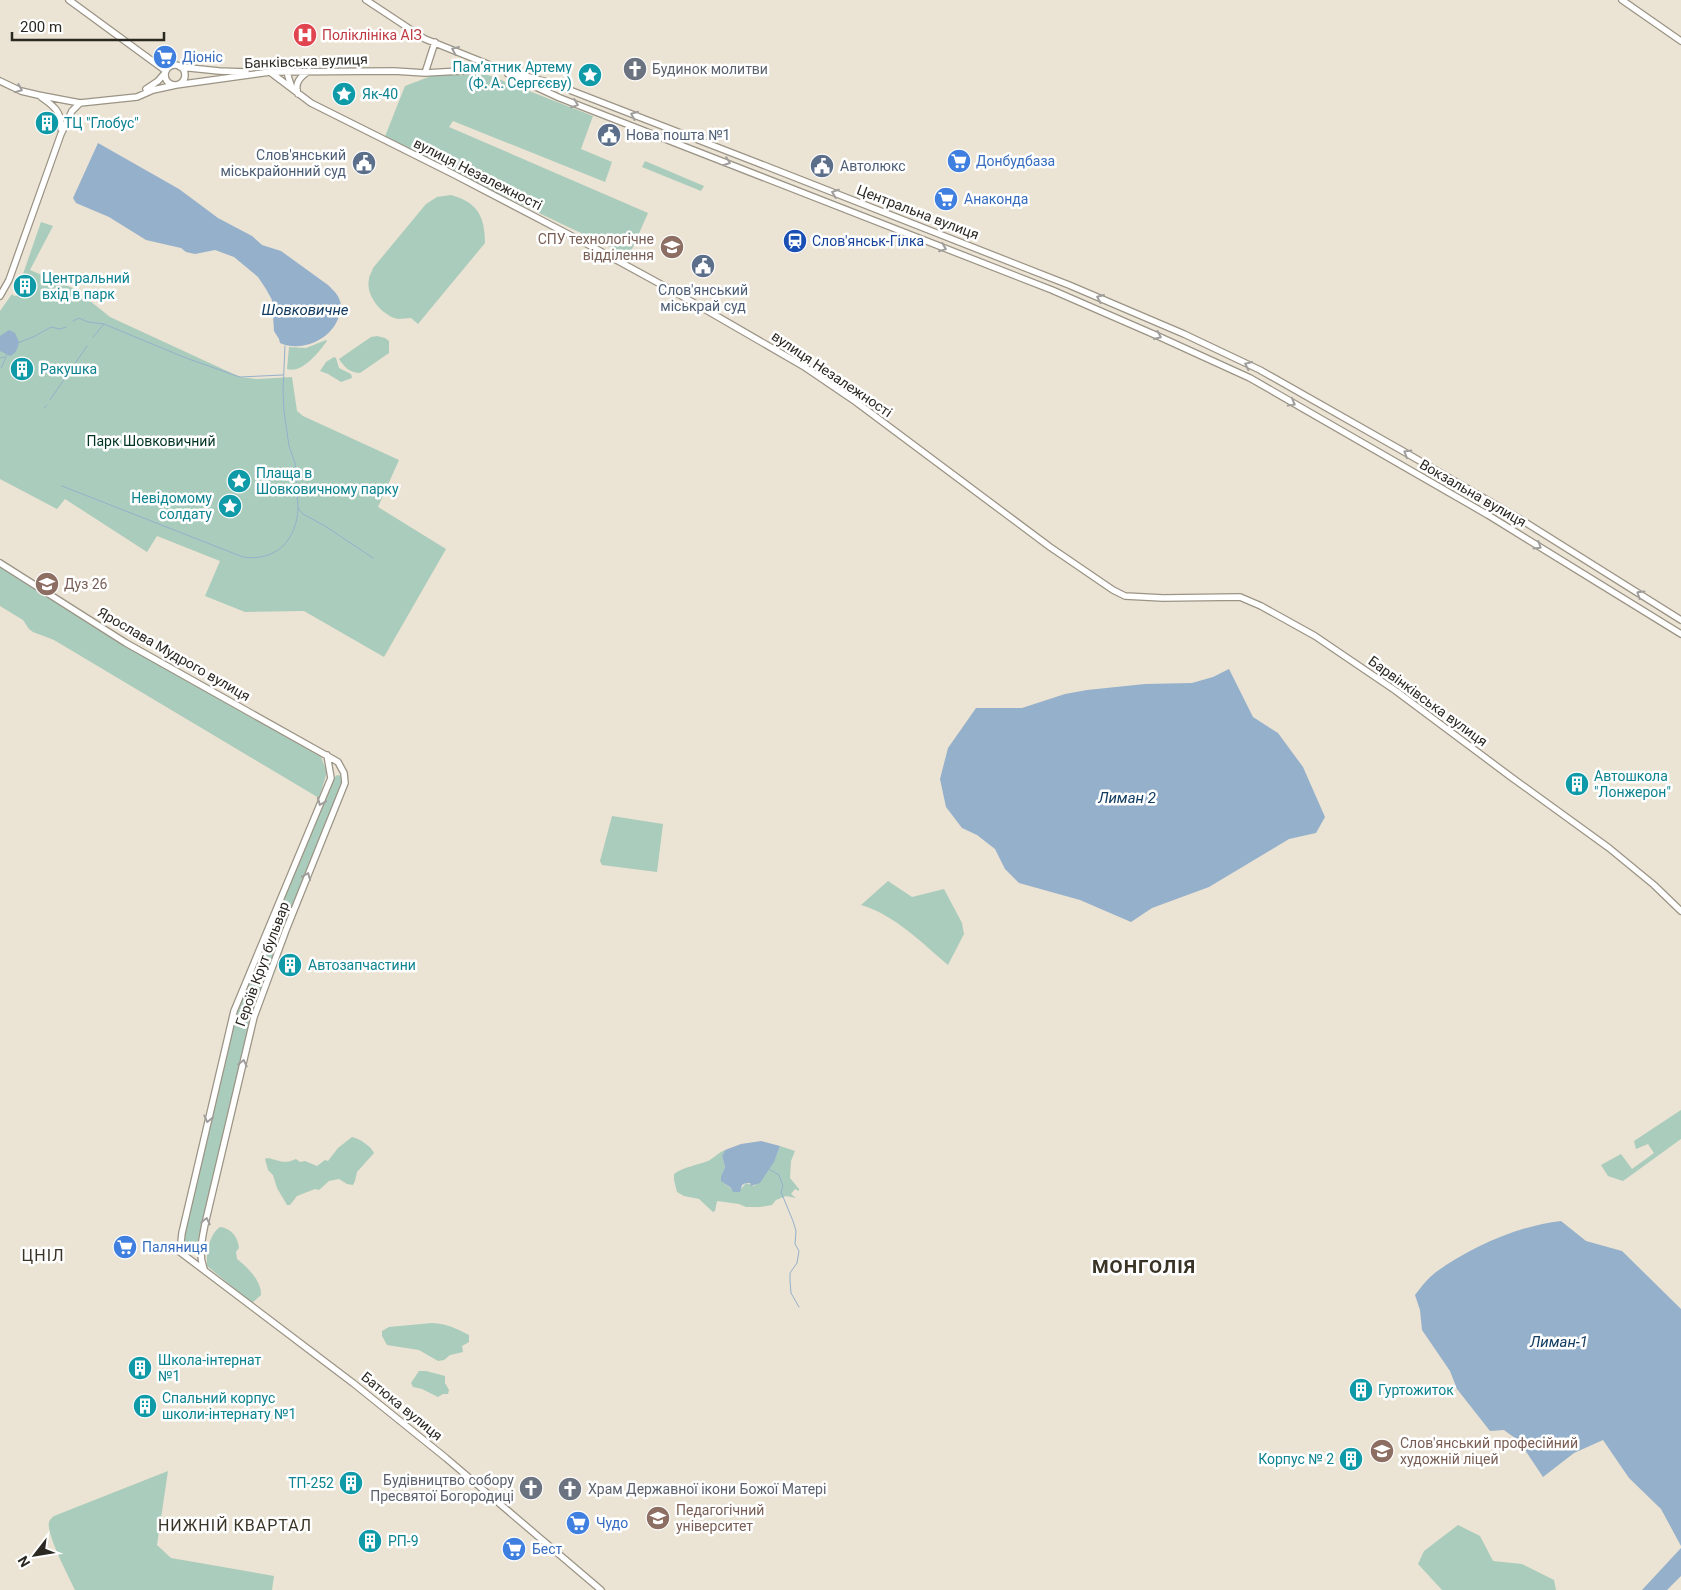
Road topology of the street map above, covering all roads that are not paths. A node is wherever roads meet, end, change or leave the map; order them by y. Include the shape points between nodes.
1 (69, 0) edge
2 (366, 0) edge
3 (1622, 0) edge
4 (1681, 41) edge
5 (435, 42) junction
6 (180, 67) junction
7 (500, 69) junction
8 (166, 71) junction
9 (291, 71) junction
10 (309, 71) junction
11 (270, 72) junction
12 (425, 73) junction
13 (0, 81) edge
14 (298, 81) junction
15 (176, 85) junction
16 (292, 89) junction
17 (298, 94) junction
18 (38, 96) junction
19 (137, 97) junction
20 (80, 103) junction
21 (61, 134) junction
22 (0, 296) edge
23 (1250, 378) joint
24 (1290, 388) joint
25 (0, 563) edge
26 (1125, 596) joint
27 (1681, 620) edge
28 (1681, 634) edge
29 (326, 755) junction
30 (338, 762) joint
31 (1681, 911) edge
32 (180, 1252) joint
33 (204, 1269) junction
34 (601, 1590) edge

1 - 8 street
2 - 5 street, Центральна вулиця via 425,39
3 - 4 street
7 -> 5 street, Центральна вулиця
5 - 12 street
6 - 8 street via 172,66
6 - 11 street
6 - 15 street via 184,76
7 - 12 street, Банківська вулиця
7 -> 23 street, Центральна вулиця via 560,98 1052,290
24 -> 7 street, Центральна вулиця via 1184,334 1070,285 554,84
8 - 15 street via 168,82
8 - 19 street via 159,81
9 - 10 street, Банківська вулиця
9 - 11 street, Банківська вулиця
9 - 14 street
9 - 16 street via 288,76
10 - 12 street, Банківська вулиця
10 - 14 street
11 - 15 street, Банківська вулиця
11 - 16 street, вулиця Незалежності
13 -> 18 street, Банківська вулиця
14 - 17 street
15 - 19 street, Банківська вулиця
16 - 17 street, вулиця Незалежності
17 - 26 street, вулиця Незалежності via 311,104 589,245 803,366 1050,547
18 - 20 street, Банківська вулиця
18 - 21 street via 59,114
19 - 20 street, Банківська вулиця
20 - 21 street via 72,111
21 - 22 street via 9,280
23 -> 28 street, Вокзальна вулиця via 1488,515
27 -> 24 street, Вокзальна вулиця via 1520,519
25 - 29 street, Ярослава Мудрого вулиця via 126,643
26 - 31 street, Барвінківська вулиця via 1240,597 1299,627 1396,691 1609,848
29 - 30 street, Ярослава Мудрого вулиця
29 -> 32 street, Героїв Крут бульвар via 330,779 234,1011
33 -> 30 street, Героїв Крут бульвар via 200,1252 205,1224 254,1017 345,783 344,772
32 - 33 street, Батюка вулиця
33 - 34 street, Батюка вулиця via 446,1458

